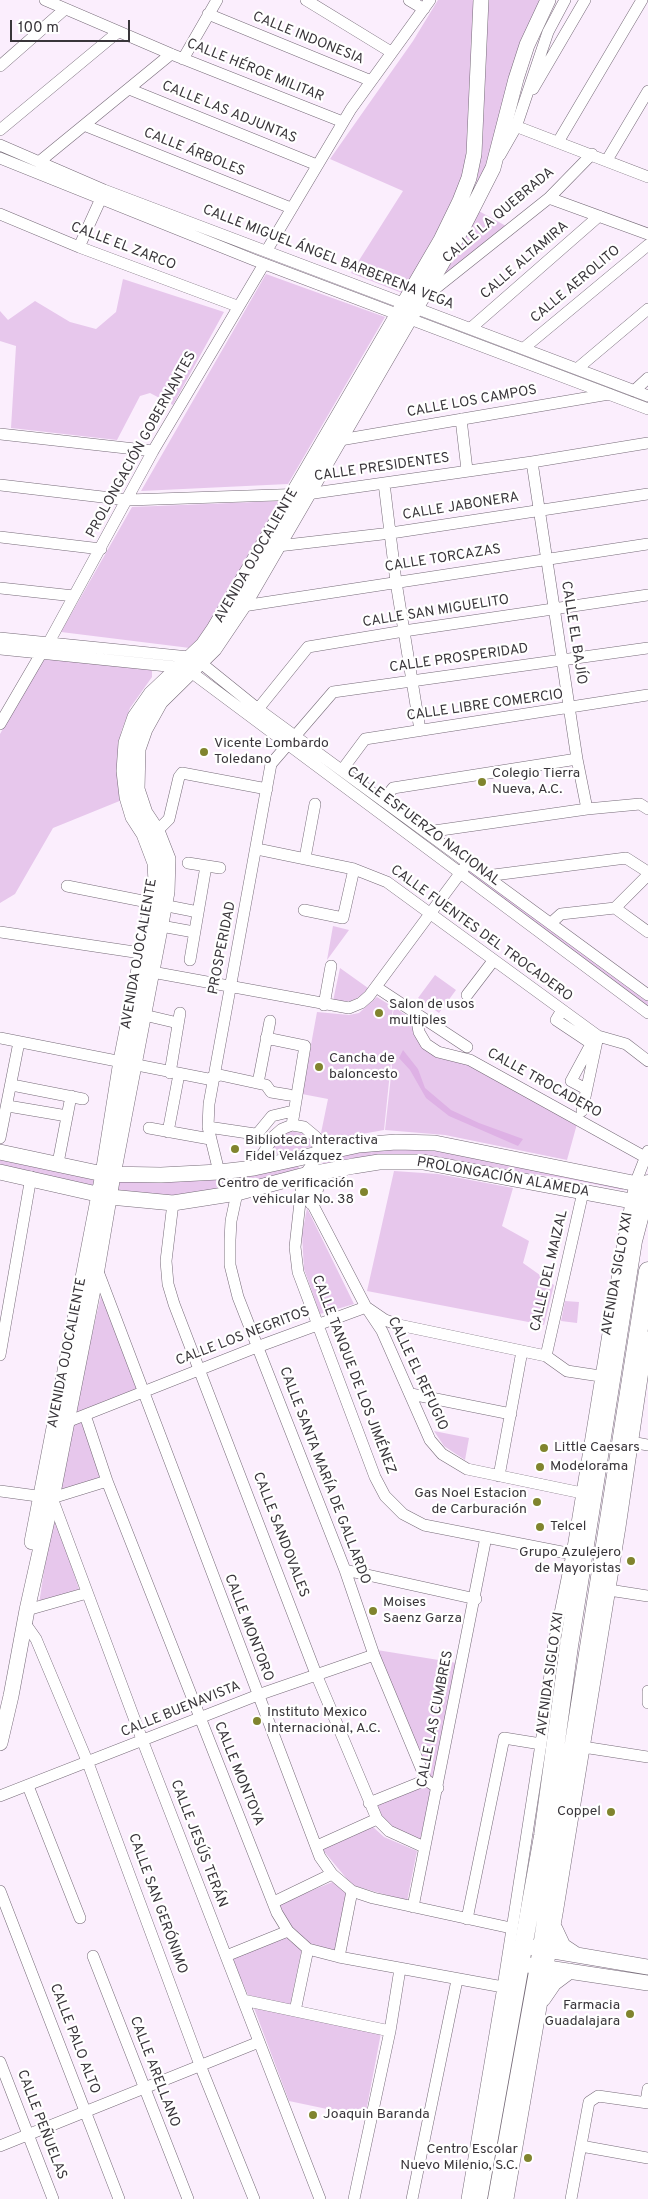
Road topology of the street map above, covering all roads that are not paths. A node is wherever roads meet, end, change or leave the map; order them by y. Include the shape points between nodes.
1 (45, 0) edge
2 (218, 0) edge
3 (306, 0) edge
4 (409, 0) edge
5 (481, 0) edge
6 (548, 0) edge
7 (565, 0) edge
8 (585, 0) edge
9 (642, 0) edge
10 (427, 4) edge
11 (66, 9) junction
12 (208, 14) junction
13 (118, 32) junction
14 (391, 52) junction
15 (171, 54) junction
16 (183, 59) junction
17 (0, 66) edge
18 (369, 80) junction
19 (129, 89) junction
20 (648, 91) edge
21 (522, 108) junction
22 (343, 122) junction
23 (510, 124) junction
24 (86, 126) junction
25 (0, 130) edge
26 (558, 142) junction
27 (0, 145) edge
28 (592, 154) junction
29 (0, 158) edge
30 (607, 160) junction
31 (39, 162) junction
32 (317, 165) junction
33 (648, 177) edge
34 (102, 195) junction
35 (549, 198) junction
36 (291, 208) junction
37 (0, 214) edge
38 (599, 216) junction
39 (648, 234) edge
40 (648, 244) edge
41 (79, 247) junction
42 (267, 250) junction
43 (264, 264) junction
44 (237, 306) junction
45 (410, 308) junction
46 (648, 310) edge
47 (471, 328) junction
48 (524, 348) junction
49 (578, 368) junction
50 (648, 378) edge
51 (634, 391) junction
52 (609, 394) junction
53 (648, 396) edge
54 (648, 408) edge
55 (461, 419) junction
56 (0, 434) edge
57 (340, 440) junction
58 (648, 443) edge
59 (153, 451) junction
60 (532, 462) junction
61 (467, 470) junction
62 (384, 483) junction
63 (0, 485) edge
64 (300, 494) junction
65 (648, 494) edge
66 (128, 500) junction
67 (540, 510) junction
68 (391, 533) junction
69 (0, 537) edge
70 (648, 544) edge
71 (278, 546) junction
72 (101, 548) junction
73 (547, 558) junction
74 (396, 582) junction
75 (0, 588) edge
76 (648, 595) edge
77 (74, 596) junction
78 (243, 606) junction
79 (554, 609) junction
80 (404, 631) junction
81 (0, 638) edge
82 (49, 642) junction
83 (648, 648) edge
84 (0, 649) edge
85 (42, 652) junction
86 (561, 660) junction
87 (190, 665) junction
88 (413, 682) junction
89 (648, 695) edge
90 (570, 708) junction
91 (258, 709) junction
92 (0, 724) edge
93 (420, 730) junction
94 (292, 742) junction
95 (576, 759) junction
96 (342, 770) junction
97 (266, 789) junction
98 (384, 801) junction
99 (315, 804) dead end
100 (587, 809) junction
101 (648, 809) edge
102 (157, 832) junction
103 (426, 832) junction
104 (257, 849) junction
105 (305, 858) junction
106 (468, 862) junction
107 (188, 863) dead end
108 (206, 866) junction
109 (220, 868) dead end
110 (354, 869) junction
111 (459, 874) junction
112 (648, 874) edge
113 (486, 876) junction
114 (67, 886) dead end
115 (159, 904) junction
116 (615, 908) junction
117 (304, 910) dead end
118 (198, 912) junction
119 (429, 913) junction
120 (551, 923) junction
121 (161, 926) junction
122 (0, 932) edge
123 (194, 932) junction
124 (648, 932) edge
125 (142, 953) junction
126 (190, 960) dead end
127 (493, 961) junction
128 (332, 966) dead end
129 (152, 972) junction
130 (231, 987) junction
131 (376, 987) junction
132 (467, 995) dead end
133 (648, 995) edge
134 (324, 1005) junction
135 (648, 1013) edge
136 (144, 1015) junction
137 (416, 1016) junction
138 (270, 1021) dead end
139 (0, 1038) edge
140 (266, 1038) junction
141 (19, 1042) junction
142 (595, 1042) junction
143 (467, 1047) dead end
144 (648, 1061) edge
145 (127, 1063) junction
146 (175, 1073) junction
147 (214, 1077) junction
148 (258, 1083) junction
149 (12, 1085) junction
150 (586, 1089) junction
151 (289, 1095) dead end
152 (71, 1096) junction
153 (83, 1099) dead end
154 (8, 1106) junction
155 (293, 1111) junction
156 (582, 1111) dead end
157 (67, 1116) junction
158 (292, 1125) junction
159 (208, 1127) junction
160 (149, 1128) dead end
161 (168, 1132) junction
162 (0, 1138) edge
163 (210, 1139) junction
164 (0, 1152) edge
165 (319, 1153) junction
166 (647, 1154) edge
167 (58, 1163) junction
168 (254, 1168) junction
169 (0, 1172) edge
170 (219, 1172) junction
171 (324, 1172) junction
172 (108, 1174) junction
173 (31, 1178) junction
174 (304, 1180) junction
175 (643, 1184) edge
176 (583, 1192) junction
177 (237, 1193) junction
178 (104, 1195) junction
179 (636, 1201) junction
180 (312, 1202) junction
181 (173, 1204) junction
182 (98, 1269) junction
183 (648, 1271) edge
184 (366, 1306) junction
185 (316, 1326) junction
186 (648, 1337) edge
187 (257, 1347) junction
188 (522, 1351) junction
189 (0, 1355) edge
190 (546, 1356) junction
191 (200, 1369) junction
192 (600, 1376) junction
193 (645, 1377) edge
194 (143, 1392) junction
195 (411, 1394) junction
196 (511, 1414) junction
197 (85, 1415) junction
198 (67, 1422) junction
199 (627, 1441) junction
200 (648, 1445) edge
201 (594, 1461) junction
202 (499, 1476) junction
203 (107, 1481) junction
204 (0, 1491) edge
205 (582, 1493) junction
206 (46, 1497) junction
207 (614, 1526) junction
208 (486, 1537) junction
209 (572, 1554) junction
210 (345, 1570) junction
211 (608, 1590) junction
212 (87, 1593) junction
213 (648, 1596) edge
214 (476, 1599) junction
215 (25, 1616) junction
216 (374, 1655) junction
217 (316, 1674) junction
218 (648, 1691) edge
219 (258, 1695) junction
220 (648, 1703) edge
221 (0, 1704) edge
222 (200, 1718) junction
223 (143, 1742) junction
224 (0, 1743) edge
225 (541, 1744) junction
226 (583, 1747) junction
227 (648, 1757) edge
228 (88, 1763) junction
229 (545, 1767) junction
230 (426, 1780) junction
231 (28, 1786) junction
232 (438, 1788) junction
233 (0, 1796) edge
234 (369, 1803) junction
235 (376, 1819) junction
236 (317, 1846) junction
237 (424, 1847) junction
238 (332, 1874) junction
239 (0, 1891) edge
240 (352, 1891) junction
241 (274, 1902) junction
242 (412, 1907) junction
243 (80, 1918) dead end
244 (467, 1918) junction
245 (511, 1928) junction
246 (555, 1929) junction
247 (288, 1930) junction
248 (308, 1949) junction
249 (93, 1956) dead end
250 (226, 1956) junction
251 (541, 1956) junction
252 (579, 1956) junction
253 (339, 1957) junction
254 (648, 1967) edge
255 (400, 1969) junction
256 (570, 1971) junction
257 (457, 1980) junction
258 (648, 1983) edge
259 (503, 1987) junction
260 (543, 1999) junction
261 (243, 2000) junction
262 (295, 2012) junction
263 (390, 2031) junction
264 (537, 2038) junction
265 (259, 2042) junction
266 (0, 2062) edge
267 (200, 2065) junction
268 (502, 2075) junction
269 (144, 2089) junction
270 (648, 2089) edge
271 (647, 2103) edge
272 (86, 2112) junction
273 (28, 2134) junction
274 (0, 2146) edge
275 (580, 2146) junction
276 (512, 2148) junction
277 (648, 2158) edge
278 (53, 2199) edge
279 (119, 2199) edge
280 (188, 2199) edge
281 (254, 2199) edge
282 (320, 2199) edge
283 (354, 2199) edge
284 (412, 2199) edge
285 (467, 2199) edge
286 (478, 2199) edge
287 (497, 2199) edge
288 (508, 2199) edge
289 (571, 2199) edge

1 - 11 street, CALLE HÉROE MILITAR
2 - 12 street
3 - 14 street
4 - 10 street
5 - 45 main road, AVENIDA OJOCALIENTE via 474,154 469,178
6 - 23 main road, AVENIDA OJOCALIENTE via 527,45
7 - 21 street, AVENIDA OJOCALIENTE via 548,32
8 - 21 street
9 - 26 street
10 - 14 street
11 - 13 street, CALLE HÉROE MILITAR
11 - 17 street
12 - 16 street
12 - 18 street, CALLE INDONESIA
13 - 15 street, CALLE HÉROE MILITAR
13 - 25 street
14 - 18 street
15 - 16 street, CALLE HÉROE MILITAR
15 - 19 street
16 - 22 street, CALLE HÉROE MILITAR
18 - 22 street
19 - 24 street
19 - 32 street, CALLE LAS ADJUNTAS
20 - 30 street
21 - 23 street, AVENIDA OJOCALIENTE
22 - 32 street
23 - 26 street
23 - 45 main road, AVENIDA OJOCALIENTE via 493,168
24 - 31 street
24 - 36 street, CALLE ÁRBOLES
26 - 28 street
27 - 31 street, CALLE MIGUEL ÁNGEL BARBERENA VEGA
28 - 30 street
28 - 35 street, CALLE LA QUEBRADA
29 - 34 street, CALLE MIGUEL ÁNGEL BARBERENA VEGA
30 - 33 street
31 - 34 street, CALLE MIGUEL ÁNGEL BARBERENA VEGA
32 - 36 street
34 - 41 street
34 - 42 street, CALLE MIGUEL ÁNGEL BARBERENA VEGA
34 - 43 street, CALLE MIGUEL ÁNGEL BARBERENA VEGA
35 - 38 street
35 - 45 street, CALLE LA QUEBRADA
36 - 42 street
37 - 41 street, CALLE EL ZARCO
38 - 39 street
38 - 47 street, CALLE ALTAMIRA
40 - 48 street, CALLE AEROLITO
41 - 44 street, CALLE EL ZARCO
42 - 45 street, CALLE MIGUEL ÁNGEL BARBERENA VEGA
43 - 44 street, PROLONGACIÓN GOBERNANTES
43 - 45 street, CALLE MIGUEL ÁNGEL BARBERENA VEGA
44 - 59 street, PROLONGACIÓN GOBERNANTES
45 - 47 street, CALLE MIGUEL ÁNGEL BARBERENA VEGA
45 - 52 street, CALLE MIGUEL ÁNGEL BARBERENA VEGA
45 - 57 main road, AVENIDA OJOCALIENTE
45 - 64 main road, AVENIDA OJOCALIENTE
46 - 49 street
47 - 48 street, CALLE MIGUEL ÁNGEL BARBERENA VEGA
48 - 49 street, CALLE MIGUEL ÁNGEL BARBERENA VEGA
49 - 51 street, CALLE MIGUEL ÁNGEL BARBERENA VEGA
50 - 51 street
51 - 53 street, CALLE MIGUEL ÁNGEL BARBERENA VEGA
52 - 54 street, CALLE MIGUEL ÁNGEL BARBERENA VEGA
52 - 55 street, CALLE LOS CAMPOS
55 - 57 street, CALLE LOS CAMPOS
55 - 61 street
56 - 59 street
57 - 64 main road, AVENIDA OJOCALIENTE
58 - 60 street, CALLE PRESIDENTES
59 - 66 street, PROLONGACIÓN GOBERNANTES
60 - 61 street, CALLE PRESIDENTES
60 - 67 street, CALLE EL BAJÍO
61 - 62 street, CALLE PRESIDENTES
62 - 64 street, CALLE PRESIDENTES
62 - 68 street
63 - 66 street, CALLE PRESIDENTES
64 - 66 street, CALLE PRESIDENTES
64 - 71 main road, AVENIDA OJOCALIENTE
64 - 87 main road, AVENIDA OJOCALIENTE
65 - 67 street, CALLE JABONERA
66 - 72 street, PROLONGACIÓN GOBERNANTES
67 - 68 street, CALLE JABONERA
67 - 73 street, CALLE EL BAJÍO
68 - 71 street, CALLE JABONERA
68 - 74 street
69 - 72 street
70 - 73 street, CALLE TORCAZAS
71 - 78 main road, AVENIDA OJOCALIENTE
72 - 77 street, PROLONGACIÓN GOBERNANTES
73 - 74 street, CALLE TORCAZAS
73 - 79 street, CALLE EL BAJÍO
74 - 78 street, CALLE TORCAZAS
74 - 80 street
75 - 77 street
76 - 79 street, CALLE SAN MIGUELITO
77 - 82 street, PROLONGACIÓN GOBERNANTES
78 - 87 main road, AVENIDA OJOCALIENTE via 214,649
79 - 80 street, CALLE SAN MIGUELITO
79 - 86 street, CALLE EL BAJÍO
80 - 88 street
80 - 91 street, CALLE SAN MIGUELITO via 308,647
81 - 82 street
82 - 87 street
83 - 86 street, CALLE PROSPERIDAD
84 - 85 street
85 - 87 street
85 - 92 street
86 - 88 street, CALLE PROSPERIDAD
86 - 90 street, CALLE EL BAJÍO
87 - 91 street, CALLE ESFUERZO NACIONAL
87 - 94 street, CALLE ESFUERZO NACIONAL
87 - 102 main road, AVENIDA OJOCALIENTE via 160,702 138,749 137,790 145,813
87 - 115 main road, AVENIDA OJOCALIENTE via 151,694 135,717 125,753 127,797 155,863
88 - 93 street
88 - 94 street, CALLE PROSPERIDAD via 333,692
89 - 90 street, CALLE LIBRE COMERCIO
90 - 93 street, CALLE LIBRE COMERCIO
90 - 95 street, CALLE EL BAJÍO
91 - 94 street, CALLE ESFUERZO NACIONAL
93 - 96 street, CALLE LIBRE COMERCIO via 365,739
94 - 96 street, CALLE ESFUERZO NACIONAL
94 - 97 street, PROSPERIDAD via 272,764
94 - 111 street, CALLE ESFUERZO NACIONAL
95 - 98 street via 393,788
95 - 100 street, CALLE EL BAJÍO
96 - 98 street, CALLE ESFUERZO NACIONAL
97 - 102 street via 182,773 169,819
97 - 104 street, PROSPERIDAD
98 - 103 street, CALLE ESFUERZO NACIONAL
99 - 105 street
100 - 101 street via 640,804
100 - 103 street
102 - 115 main road, AVENIDA OJOCALIENTE via 168,859 169,874
103 - 106 street, CALLE ESFUERZO NACIONAL
104 - 105 street, CALLE FUENTES DEL TROCADERO
104 - 130 street, PROSPERIDAD
105 - 110 street, CALLE FUENTES DEL TROCADERO
106 - 111 street
106 - 113 street, CALLE ESFUERZO NACIONAL
107 - 108 street
108 - 109 street
108 - 118 street
110 - 117 street via 343,918
110 - 119 street, CALLE FUENTES DEL TROCADERO via 387,882
111 - 119 street
111 - 135 street, CALLE ESFUERZO NACIONAL
112 - 113 street via 626,858
112 - 116 street
113 - 120 street, CALLE ESFUERZO NACIONAL
114 - 115 street
115 - 118 street
115 - 121 main road, AVENIDA OJOCALIENTE
115 - 125 main road, AVENIDA OJOCALIENTE
116 - 120 street via 561,914
116 - 124 street
118 - 123 street
119 - 127 street, CALLE FUENTES DEL TROCADERO
119 - 131 street
120 - 133 street, CALLE ESFUERZO NACIONAL
121 - 123 street
121 - 129 main road, AVENIDA OJOCALIENTE
122 - 125 street
123 - 126 street
125 - 145 main road, AVENIDA OJOCALIENTE
127 - 132 street
127 - 142 street, CALLE FUENTES DEL TROCADERO via 562,1010
128 - 134 street
129 - 130 street
129 - 136 main road, AVENIDA OJOCALIENTE
130 - 134 street
130 - 147 street, PROSPERIDAD
131 - 134 street via 361,1004 349,1008
131 - 137 street
136 - 145 main road, AVENIDA OJOCALIENTE
136 - 146 street via 179,1018
137 - 143 street
137 - 166 street, CALLE TROCADERO via 419,1032 426,1044 438,1052 470,1060
138 - 140 street
139 - 141 street
140 - 148 street
140 - 155 street via 305,1046
141 - 145 street
141 - 149 street
142 - 144 street, CALLE FUENTES DEL TROCADERO via 626,1044
142 - 150 street
142 - 150 street via 571,1081
145 - 146 street
145 - 172 main road, AVENIDA OJOCALIENTE
146 - 147 street via 208,1079
146 - 161 street
147 - 148 street via 220,1075
147 - 159 street, PROSPERIDAD
148 - 151 street via 266,1085 271,1092
149 - 152 street
149 - 154 street
150 - 156 street
152 - 153 street
152 - 157 street
154 - 157 street
154 - 162 street
155 - 158 street
155 - 159 street via 272,1116 255,1134
157 - 167 street
158 - 165 street via 304,1128 316,1137
158 - 168 street via 274,1136
159 - 163 street, PROSPERIDAD
160 - 161 street
161 - 163 street
163 - 170 street, PROSPERIDAD
164 - 167 main road, PROLONGACIÓN ALAMEDA
165 - 168 main road, PROLONGACIÓN ALAMEDA
165 - 174 street
165 - 175 main road, PROLONGACIÓN ALAMEDA via 359,1145 435,1143
166 - 175 street, AVENIDA SIGLO XXI
167 - 172 main road, PROLONGACIÓN ALAMEDA
168 - 170 main road, PROLONGACIÓN ALAMEDA
169 - 173 main road, PROLONGACIÓN ALAMEDA
170 - 172 main road, PROLONGACIÓN ALAMEDA
171 - 174 main road, PROLONGACIÓN ALAMEDA
171 - 176 main road, PROLONGACIÓN ALAMEDA via 379,1162 423,1162
171 - 180 main road
172 - 178 main road, AVENIDA OJOCALIENTE
173 - 178 main road, PROLONGACIÓN ALAMEDA
173 - 189 street
174 - 177 main road, PROLONGACIÓN ALAMEDA
174 - 180 street, CALLE EL REFUGIO
174 - 185 street, CALLE TANQUE DE LOS JIMÉNEZ via 295,1259
175 - 179 highway, AVENIDA SIGLO XXI
176 - 179 main road, PROLONGACIÓN ALAMEDA
176 - 190 street, CALLE DEL MAIZAL
177 - 181 main road, PROLONGACIÓN ALAMEDA
177 - 187 street, CALLE SANTA MARÍA DE GALLARDO via 231,1221 230,1265
178 - 181 main road, PROLONGACIÓN ALAMEDA
178 - 182 main road, AVENIDA OJOCALIENTE
178 - 206 main road, AVENIDA OJOCALIENTE
179 - 192 street, AVENIDA SIGLO XXI
179 - 201 highway, AVENIDA SIGLO XXI via 633,1242
180 - 184 street, CALLE EL REFUGIO
181 - 191 street, CALLE SANDOVALES via 166,1262 168,1284
182 - 194 street, CALLE MONTORO
182 - 198 main road, AVENIDA OJOCALIENTE
183 - 199 highway, AVENIDA SIGLO XXI
184 - 185 street, CALLE LOS NEGRITOS
184 - 188 street via 385,1320 399,1325
184 - 195 street, CALLE EL REFUGIO via 382,1331
185 - 187 street, CALLE LOS NEGRITOS
185 - 208 street, CALLE TANQUE DE LOS JIMÉNEZ via 385,1496 403,1514 424,1525
186 - 193 street, AVENIDA SIGLO XXI
187 - 191 street, CALLE LOS NEGRITOS
187 - 210 street, CALLE SANTA MARÍA DE GALLARDO
188 - 190 street
188 - 196 street
190 - 192 street via 567,1371
191 - 194 street, CALLE LOS NEGRITOS
191 - 217 street, CALLE SANDOVALES
192 - 201 street, AVENIDA SIGLO XXI
193 - 199 street, AVENIDA SIGLO XXI
194 - 197 street, CALLE LOS NEGRITOS
194 - 219 street, CALLE MONTORO
195 - 196 street
195 - 202 street, CALLE EL REFUGIO via 430,1440 442,1454 467,1469
196 - 202 street
197 - 198 street, CALLE LOS NEGRITOS
197 - 203 street, CALLE MONTOYA
198 - 206 main road, AVENIDA OJOCALIENTE
199 - 200 street
199 - 207 highway, AVENIDA SIGLO XXI
201 - 205 street, AVENIDA SIGLO XXI
201 - 229 highway, AVENIDA SIGLO XXI via 569,1646
202 - 205 street, CALLE EL REFUGIO
203 - 206 street
203 - 222 street, CALLE MONTOYA
204 - 206 street
205 - 209 street, AVENIDA SIGLO XXI
206 - 212 street, CALLE JESÚS TERÁN
206 - 215 main road, AVENIDA OJOCALIENTE
206 - 221 main road, AVENIDA OJOCALIENTE
207 - 211 street, AVENIDA SIGLO XXI
207 - 251 highway, AVENIDA SIGLO XXI
208 - 209 street, CALLE TANQUE DE LOS JIMÉNEZ
208 - 214 street, CALLE LAS CUMBRES
209 - 225 street, AVENIDA SIGLO XXI via 554,1643
210 - 214 street
210 - 216 street, CALLE SANTA MARÍA DE GALLARDO
211 - 213 street
211 - 226 street, AVENIDA SIGLO XXI
212 - 215 street
212 - 223 street, CALLE JESÚS TERÁN
214 - 232 street, CALLE LAS CUMBRES
215 - 224 main road, AVENIDA OJOCALIENTE
215 - 228 street, CALLE SAN GERÓNIMO
216 - 217 street, CALLE BUENAVISTA
216 - 230 street, CALLE SANTA MARÍA DE GALLARDO
217 - 219 street, CALLE BUENAVISTA
217 - 234 street, CALLE SANDOVALES
218 - 220 street
219 - 222 street, CALLE BUENAVISTA
219 - 236 street, CALLE MONTORO
222 - 223 street, CALLE BUENAVISTA
222 - 241 street, CALLE MONTOYA
223 - 228 street, CALLE BUENAVISTA
223 - 250 street, CALLE JESÚS TERÁN
225 - 229 street, AVENIDA SIGLO XXI
225 - 244 street via 504,1738
226 - 227 street
226 - 246 street, AVENIDA SIGLO XXI
228 - 231 street, CALLE BUENAVISTA
228 - 267 street, CALLE SAN GERÓNIMO
229 - 245 street, AVENIDA SIGLO XXI
229 - 251 highway, AVENIDA SIGLO XXI
230 - 232 street
230 - 234 street
231 - 233 street, CALLE BUENAVISTA
231 - 243 street
232 - 237 street, CALLE LAS CUMBRES
234 - 235 street, CALLE SANDOVALES
235 - 236 street
235 - 237 street, CALLE SANDOVALES via 389,1831
236 - 238 street, CALLE MONTORO via 320,1857
237 - 242 street, CALLE LAS CUMBRES
238 - 240 street, CALLE MONTORO
238 - 241 street
239 - 272 street, CALLE PALO ALTO
240 - 242 street, CALLE MONTORO
240 - 253 street
241 - 247 street, CALLE MONTOYA
242 - 244 street, CALLE MONTORO
244 - 245 street, CALLE MONTORO
245 - 259 street, AVENIDA SIGLO XXI
246 - 251 street, AVENIDA SIGLO XXI
246 - 252 main road via 563,1946
247 - 248 street, CALLE MONTOYA
247 - 250 street
248 - 253 street, CALLE MONTOYA
248 - 262 street
249 - 269 street, CALLE ARELLANO
250 - 261 street, CALLE JESÚS TERÁN
251 - 252 main road
251 - 256 main road
251 - 260 street, AVENIDA SIGLO XXI
251 - 268 highway, AVENIDA SIGLO XXI
251 - 268 highway, AVENIDA SIGLO XXI via 521,1964
252 - 254 main road
253 - 255 street, CALLE MONTOYA
255 - 257 street, CALLE MONTOYA
255 - 263 street
256 - 258 main road
256 - 260 main road via 554,1983
257 - 259 street, CALLE MONTOYA
257 - 284 street
259 - 268 street, AVENIDA SIGLO XXI
260 - 264 street, AVENIDA SIGLO XXI
261 - 262 street
261 - 265 street, CALLE JESÚS TERÁN
262 - 263 street
263 - 283 street
264 - 268 highway
264 - 276 street, AVENIDA SIGLO XXI
265 - 267 street
265 - 282 street, CALLE JESÚS TERÁN
266 - 273 street, CALLE PEÑUELAS
267 - 269 street
267 - 281 street, CALLE SAN GERÓNIMO
268 - 276 highway, AVENIDA SIGLO XXI
268 - 285 street, AVENIDA SIGLO XXI
268 - 286 highway, AVENIDA SIGLO XXI
269 - 272 street
269 - 280 street, CALLE ARELLANO
270 - 271 street
271 - 275 street via 598,2096 592,2098 588,2102
272 - 273 street
272 - 279 street, CALLE PALO ALTO
273 - 274 street
273 - 278 street, CALLE PEÑUELAS
275 - 277 street
275 - 289 street
276 - 287 highway, AVENIDA SIGLO XXI
276 - 288 street, AVENIDA SIGLO XXI

